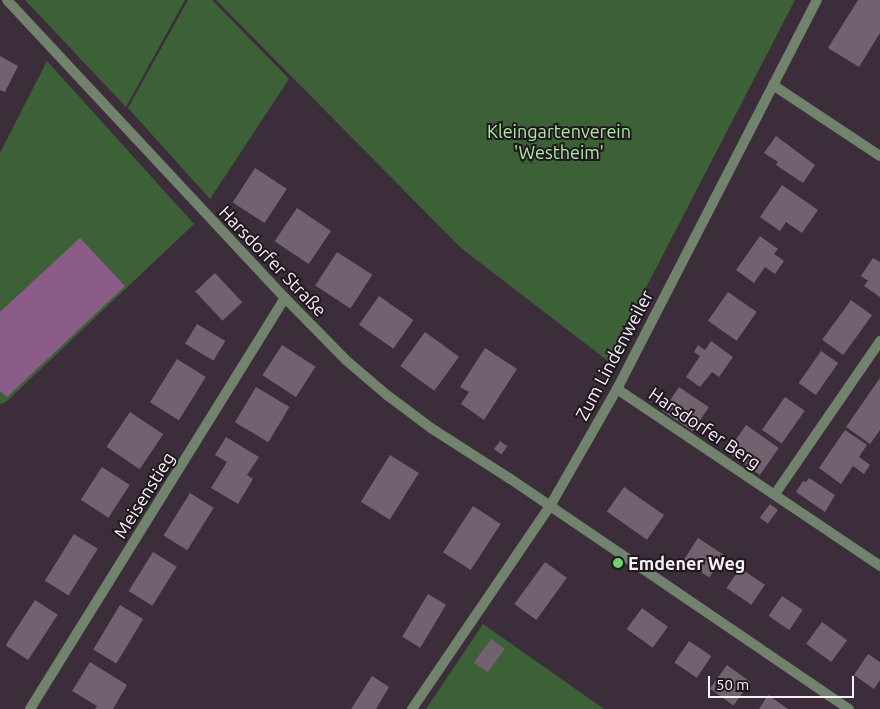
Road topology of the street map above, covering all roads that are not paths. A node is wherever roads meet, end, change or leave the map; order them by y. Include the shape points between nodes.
1 (7, 0) edge
2 (817, 0) edge
3 (773, 85) junction
4 (879, 155) edge
5 (285, 298) junction
6 (880, 341) edge
7 (617, 389) junction
8 (775, 494) junction
9 (550, 506) junction
10 (880, 566) edge
11 (30, 709) edge
12 (412, 709) edge
13 (849, 709) edge

1 - 5 street, Harsdorfer Straße
2 - 3 street, Zum Lindenweiler
3 - 4 street
3 - 7 street, Zum Lindenweiler
5 - 9 street, Harsdorfer Straße via 347,360 399,405
5 - 11 street, Meisenstieg
6 - 8 street
7 - 8 street, Harsdorfer Berg
7 - 9 street, Zum Lindenweiler
8 - 10 street, Harsdorfer Berg
9 - 12 street, Zum Lindenweiler
9 - 13 street

